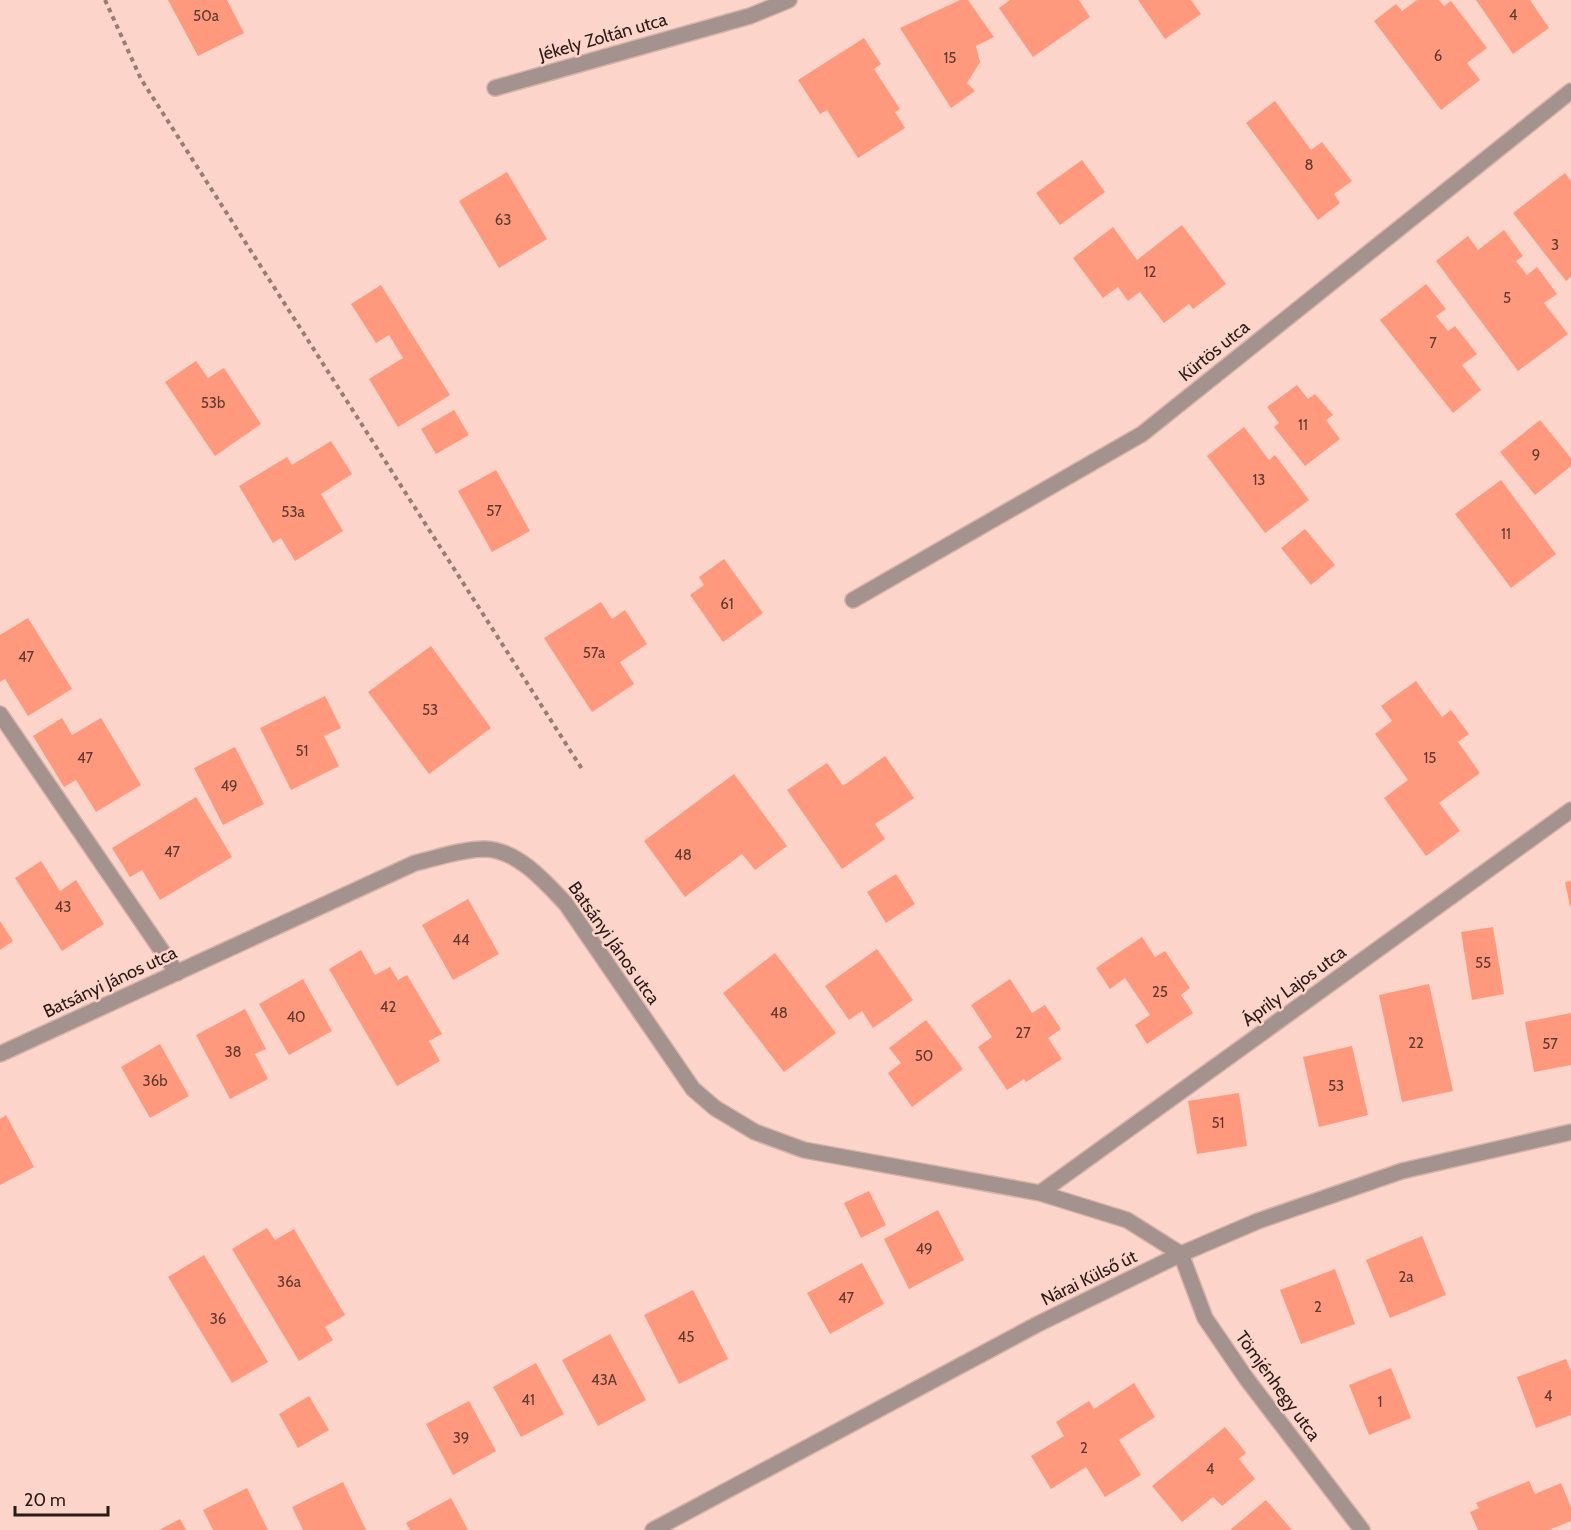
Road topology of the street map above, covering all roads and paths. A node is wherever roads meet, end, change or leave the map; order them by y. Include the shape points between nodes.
1 (105, 0) edge
2 (789, 0) edge
3 (495, 88) dead end
4 (1571, 91) edge
5 (853, 600) dead end
6 (0, 714) edge
7 (582, 769) dead end
8 (1571, 810) edge
9 (177, 973) junction
10 (0, 1054) edge
11 (1571, 1132) edge
12 (1040, 1193) junction
13 (1181, 1254) junction
14 (653, 1530) edge
15 (1362, 1530) edge

1 - 7 path via 141,79
2 - 3 street, Jékely Zoltán utca via 750,15
4 - 5 street, Kürtös utca via 1142,434
6 - 9 street
8 - 12 street, Áprily Lajos utca
9 - 10 street, Batsányi János utca
9 - 12 street, Batsányi János utca via 415,863 486,849 514,858 566,904 675,1066 715,1108 755,1132 804,1150
11 - 13 street, Nárai Külső út via 1392,1174 1258,1221
12 - 13 street, Batsányi János utca via 1127,1220
13 - 14 street, Nárai Külső út via 1038,1324
13 - 15 street, Tömjénhegy utca via 1205,1318

